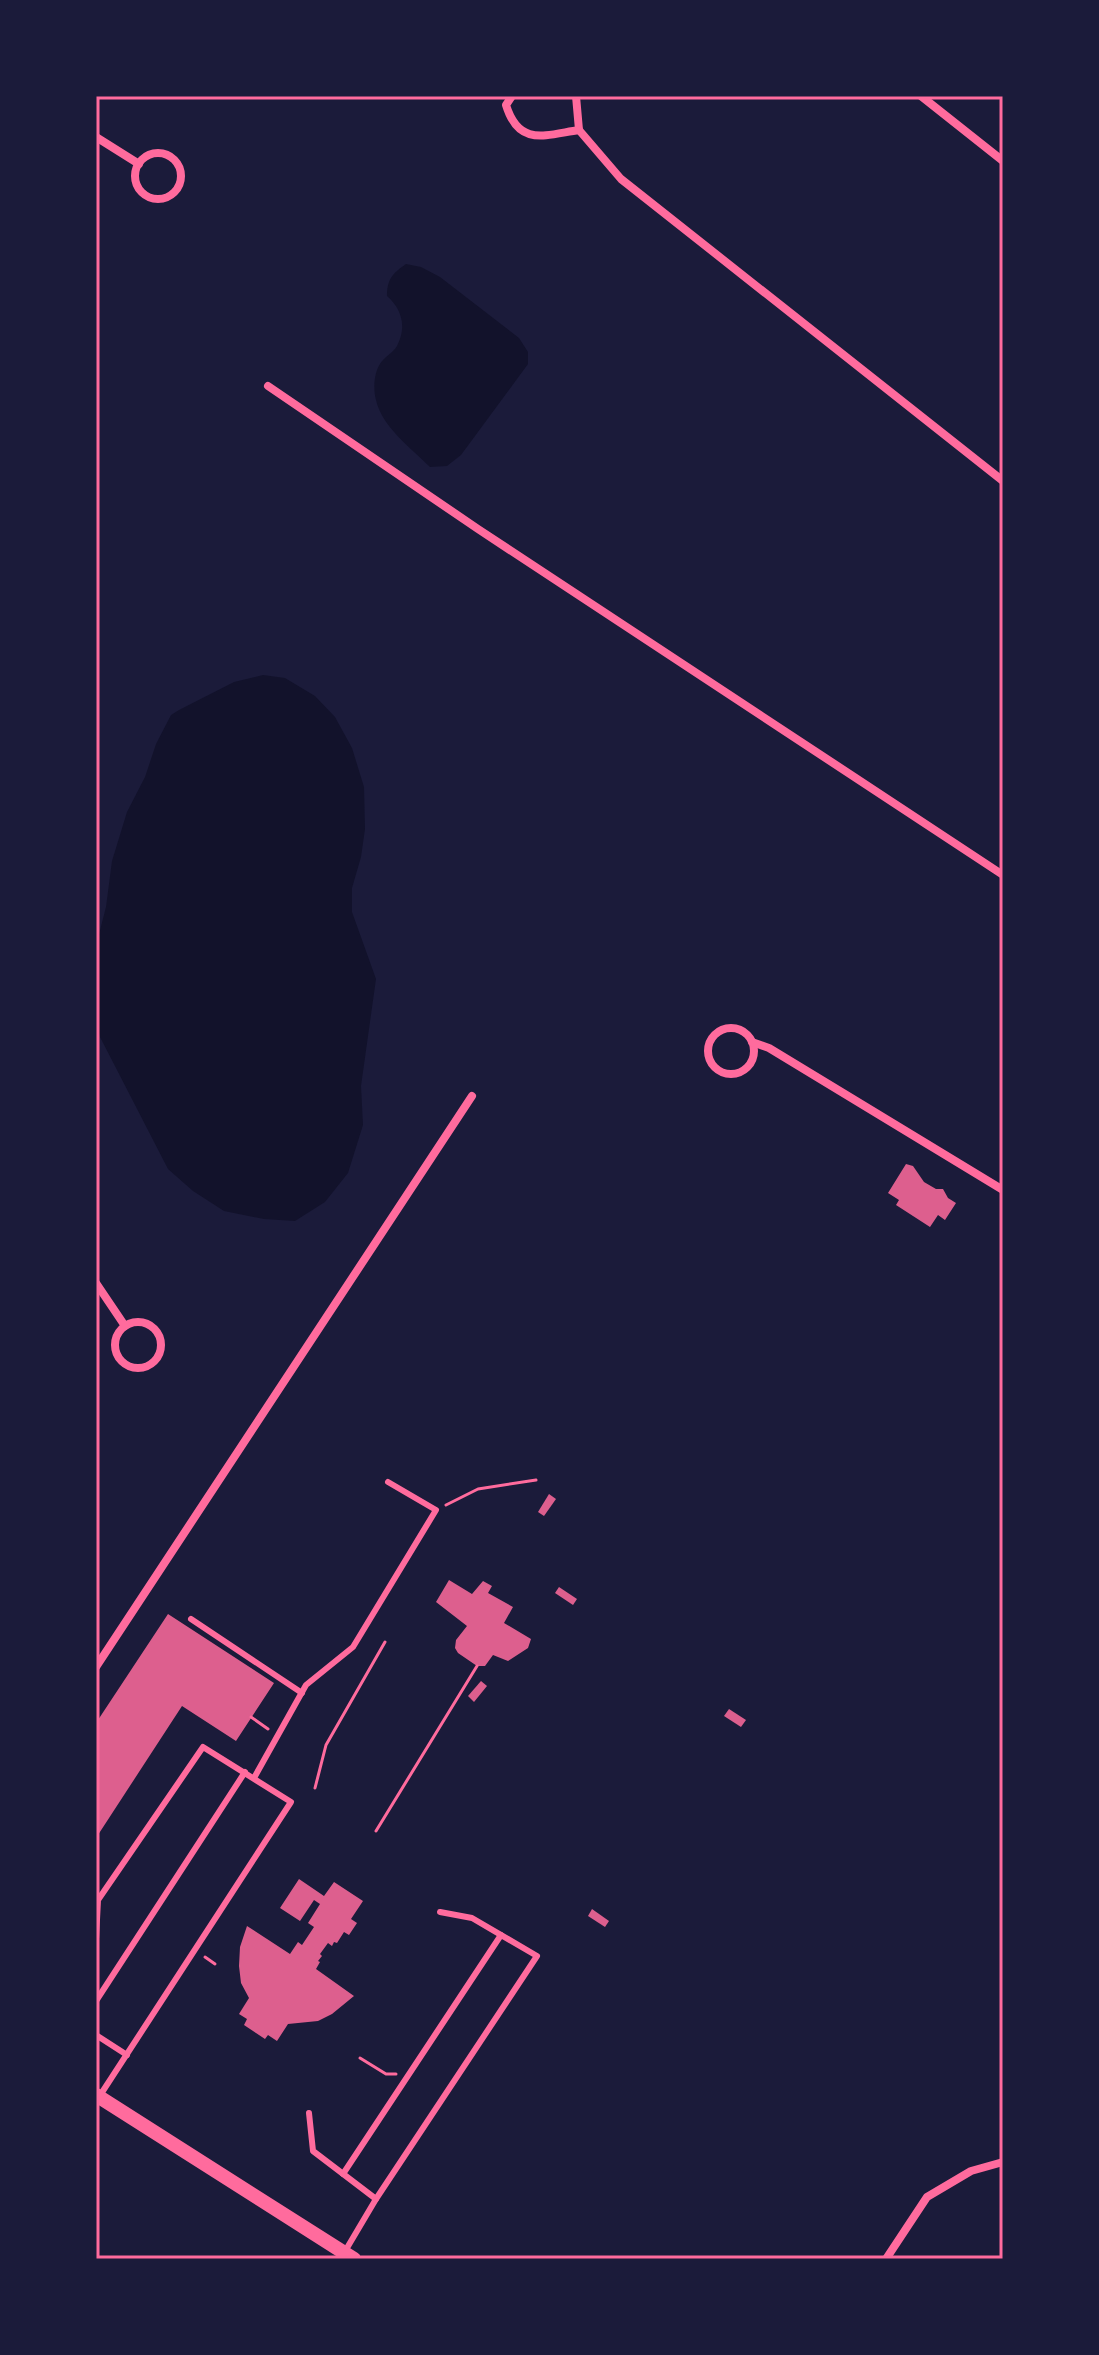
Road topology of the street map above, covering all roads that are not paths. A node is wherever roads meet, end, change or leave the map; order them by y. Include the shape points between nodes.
1 (512, 96) edge
2 (576, 96) edge
3 (921, 96) edge
4 (579, 130) junction
5 (96, 137) edge
6 (1003, 161) edge
7 (139, 164) junction
8 (268, 386) dead end
9 (1003, 481) edge
10 (1003, 875) edge
11 (752, 1042) junction
12 (472, 1096) dead end
13 (1003, 1190) edge
14 (96, 1283) edge
15 (125, 1326) junction
16 (388, 1482) dead end
17 (191, 1619) dead end
18 (96, 1667) edge
19 (302, 1693) junction
20 (245, 1772) junction
21 (254, 1778) junction
22 (440, 1912) dead end
23 (501, 1935) junction
24 (96, 1939) edge
25 (96, 2001) edge
26 (96, 2035) edge
27 (127, 2055) junction
28 (98, 2096) edge
29 (309, 2113) dead end
30 (1003, 2162) edge
31 (343, 2174) junction
32 (376, 2199) junction
33 (349, 2256) edge
34 (886, 2259) edge

1 - 4 street via 506,105 511,120 525,134
2 - 4 street
3 - 6 street
4 - 9 street via 647,201
5 - 7 street
7 - 7 street via 135,182 144,195 164,198 178,186 180,173 170,157 151,154
8 - 10 street
11 - 11 street via 751,1063 744,1070 724,1073 709,1058 710,1042 721,1030 741,1031
11 - 13 street
12 - 18 street
14 - 15 street
15 - 15 street via 116,1340 124,1363 134,1367 155,1360 161,1348 155,1330 144,1322
16 - 19 lane via 436,1510 353,1647
17 - 19 lane
19 - 21 lane
20 - 21 lane
20 - 24 lane via 203,1747 98,1900
20 - 25 lane
21 - 27 lane via 291,1802
22 - 23 lane via 472,1918
23 - 31 lane
23 - 32 lane via 537,1956
26 - 27 lane
27 - 28 lane
28 - 33 street
29 - 31 lane via 313,2151
30 - 34 street via 971,2171 927,2197
31 - 32 lane
32 - 33 lane

